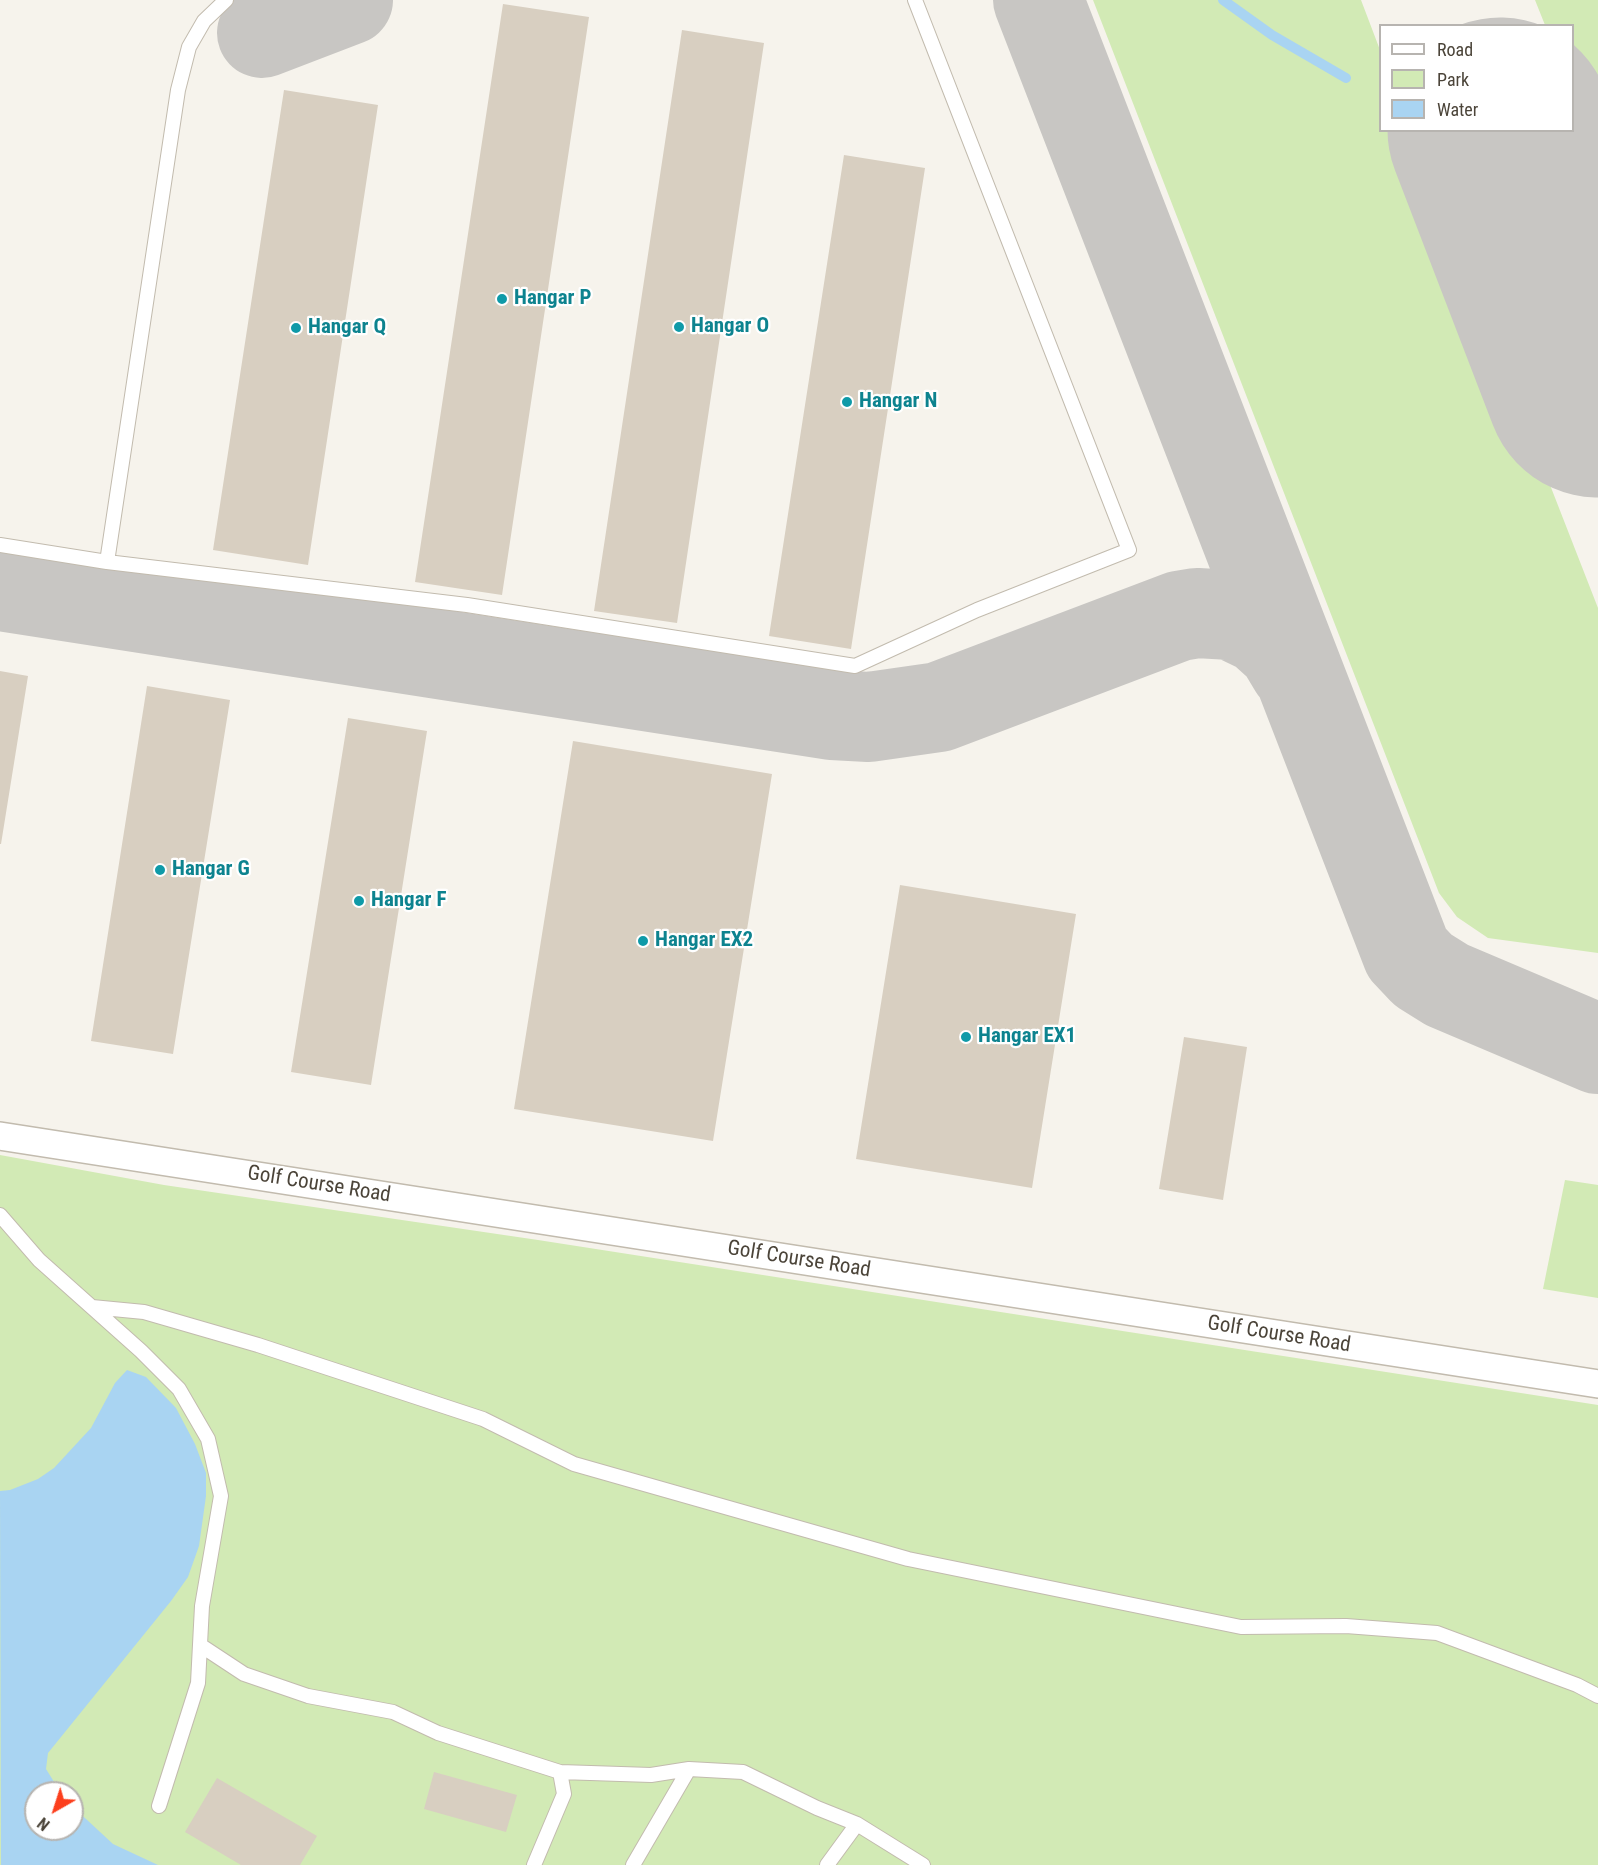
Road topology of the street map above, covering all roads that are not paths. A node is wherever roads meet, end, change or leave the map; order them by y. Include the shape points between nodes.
1 (226, 0) edge
2 (915, 0) edge
3 (0, 544) edge
4 (107, 562) junction
5 (0, 1136) edge
6 (0, 1215) edge
7 (92, 1307) junction
8 (1598, 1384) edge
9 (200, 1646) junction
10 (1598, 1696) edge
11 (689, 1769) junction
12 (560, 1772) junction
13 (159, 1806) dead end
14 (857, 1824) junction
15 (534, 1865) edge
16 (633, 1865) edge
17 (827, 1865) edge
18 (923, 1865) edge

1 - 4 lane via 204,21 189,46 178,90
2 - 4 lane via 1129,550 976,610 855,666 467,605
3 - 4 lane
5 - 8 street, Golf Course Road
6 - 7 lane via 39,1260
7 - 9 lane via 179,1389 208,1439 222,1496 202,1606
7 - 10 lane via 144,1312 258,1345 483,1419 574,1464 908,1559 1240,1627 1346,1626 1437,1633
9 - 12 lane via 244,1674 308,1696 393,1712 438,1732
9 - 13 lane via 198,1683
11 - 12 lane via 651,1775
11 - 14 lane via 743,1772
11 - 16 lane
12 - 15 lane via 564,1794
14 - 17 lane
14 - 18 lane

